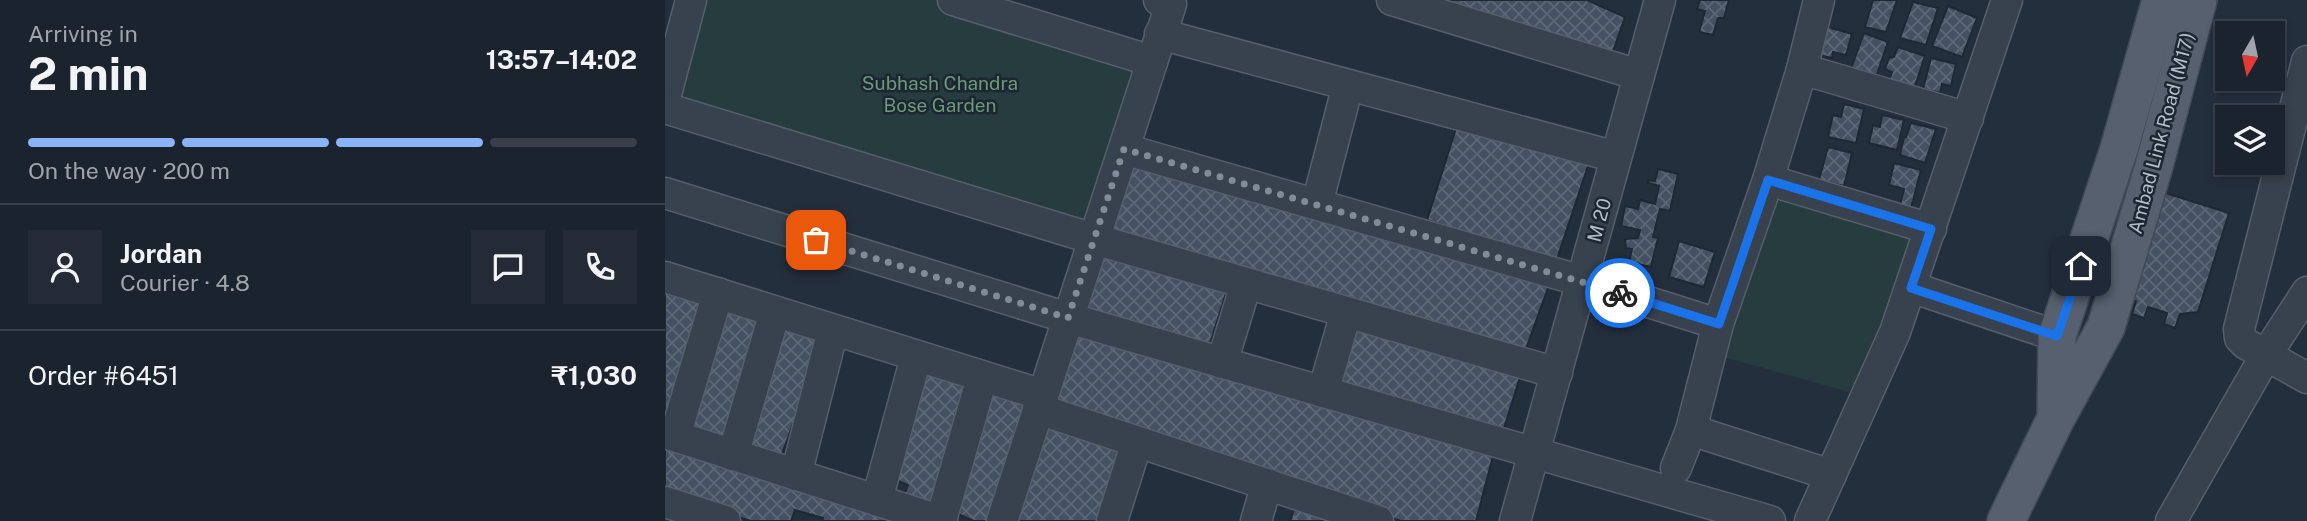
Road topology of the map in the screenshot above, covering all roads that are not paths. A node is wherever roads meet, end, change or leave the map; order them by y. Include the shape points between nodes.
1 (691, 0) edge
2 (953, 0) edge
3 (1159, 0) edge
4 (1392, 0) edge
5 (1660, 0) edge
6 (1819, 0) edge
7 (2161, 0) edge
8 (2198, 0) edge
9 (2003, 1) edge
10 (1156, 48) junction
11 (2307, 61) edge
12 (1803, 69) junction
13 (1639, 75) junction
14 (1348, 85) junction
15 (665, 98) edge
16 (665, 108) edge
17 (1968, 118) junction
18 (1124, 149) junction
19 (1616, 157) junction
20 (1768, 180) junction
21 (665, 193) edge
22 (1317, 204) junction
23 (1931, 229) junction
24 (1094, 239) junction
25 (665, 276) edge
26 (1582, 281) junction
27 (1246, 284) junction
28 (1911, 288) junction
29 (2307, 292) edge
30 (718, 293) junction
31 (775, 312) junction
32 (1346, 313) junction
33 (1068, 318) junction
34 (1719, 324) junction
35 (833, 330) junction
36 (2057, 336) junction
37 (2266, 355) junction
38 (916, 356) junction
39 (1222, 363) junction
40 (1557, 373) junction
41 (982, 378) junction
42 (2307, 378) edge
43 (1323, 393) junction
44 (1040, 402) junction
45 (2056, 418) junction
46 (1691, 430) junction
47 (670, 435) edge
48 (1137, 442) junction
49 (733, 454) junction
50 (1535, 454) junction
51 (1676, 468) dead end
52 (796, 475) junction
53 (1831, 475) junction
54 (1267, 484) junction
55 (877, 500) junction
56 (665, 502) edge
57 (725, 521) edge
58 (941, 521) edge
59 (1002, 521) edge
60 (1112, 521) edge
61 (1256, 521) edge
62 (1378, 521) edge
63 (1515, 521) edge
64 (1770, 521) edge
65 (1810, 521) edge
66 (2006, 521) edge
67 (2171, 521) edge

1 - 15 street
2 - 10 street
3 - 10 street via 1171,4
4 - 13 street
5 - 13 street, M 20
6 - 12 street
7 - 36 main road, Ambad Link Road (M17) via 2119,149
8 - 45 main road, Ambad Link Road (M17) via 2106,327
9 - 17 street
10 - 14 street
10 - 18 street
11 - 37 street via 2239,329 2246,344
12 - 17 street
12 - 20 street
13 - 19 street, M 20
14 - 19 street
14 - 22 street
16 - 24 street
17 - 23 street
18 - 22 street
18 - 24 street
19 - 26 street, M 20
20 - 23 street
20 - 34 street
21 - 33 street
22 - 26 street
23 - 28 street
24 - 27 street
24 - 33 street
25 - 30 street
26 - 34 street
26 - 40 street, M 20
27 - 32 street
27 - 39 street
28 - 36 street
28 - 53 street
29 - 37 street
30 - 31 street
30 - 47 street
31 - 35 street
31 - 49 street
32 - 40 street
32 - 43 street
33 - 39 street
33 - 44 street
34 - 46 street
35 - 38 street
35 - 52 street
36 - 45 main road, Ambad Link Road (M17)
37 - 42 street
37 - 67 street
38 - 41 street
38 - 55 street
39 - 43 street
40 - 50 street, M 20
41 - 44 street
41 - 58 street
43 - 50 street
44 - 48 street
44 - 59 street
45 - 66 main road, Ambad Link Road (M17)
46 - 51 street
46 - 53 street
47 - 49 street
48 - 54 street
48 - 60 street
49 - 52 street
50 - 63 street, M 20
50 - 64 street
52 - 55 street
53 - 65 street
54 - 61 street
54 - 62 street
55 - 58 street
56 - 57 street

